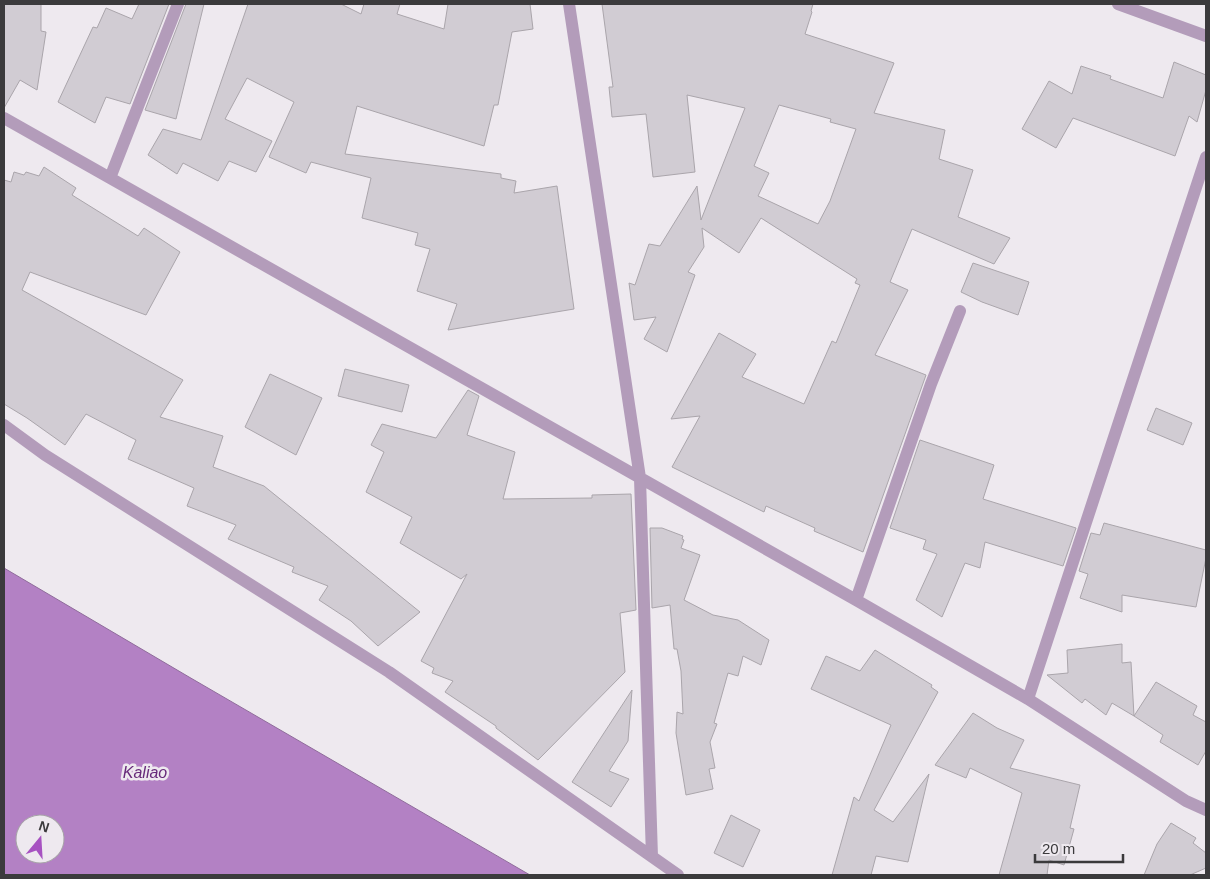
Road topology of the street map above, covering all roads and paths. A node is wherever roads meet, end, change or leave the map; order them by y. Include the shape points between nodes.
1 (178, 4) edge
2 (569, 4) edge
3 (1118, 4) edge
4 (1206, 36) edge
5 (4, 118) edge
6 (1206, 158) edge
7 (110, 178) junction
8 (960, 311) dead end
9 (4, 425) edge
10 (640, 478) junction
11 (856, 600) junction
12 (1028, 699) junction
13 (1206, 810) edge
14 (652, 857) junction
15 (678, 875) edge

1 - 7 street
2 - 10 street
3 - 4 street
5 - 7 street
6 - 12 street
7 - 10 street
8 - 11 street
9 - 14 street via 45,455 389,672
10 - 11 street
10 - 14 street
11 - 12 street
12 - 13 street
14 - 15 street

